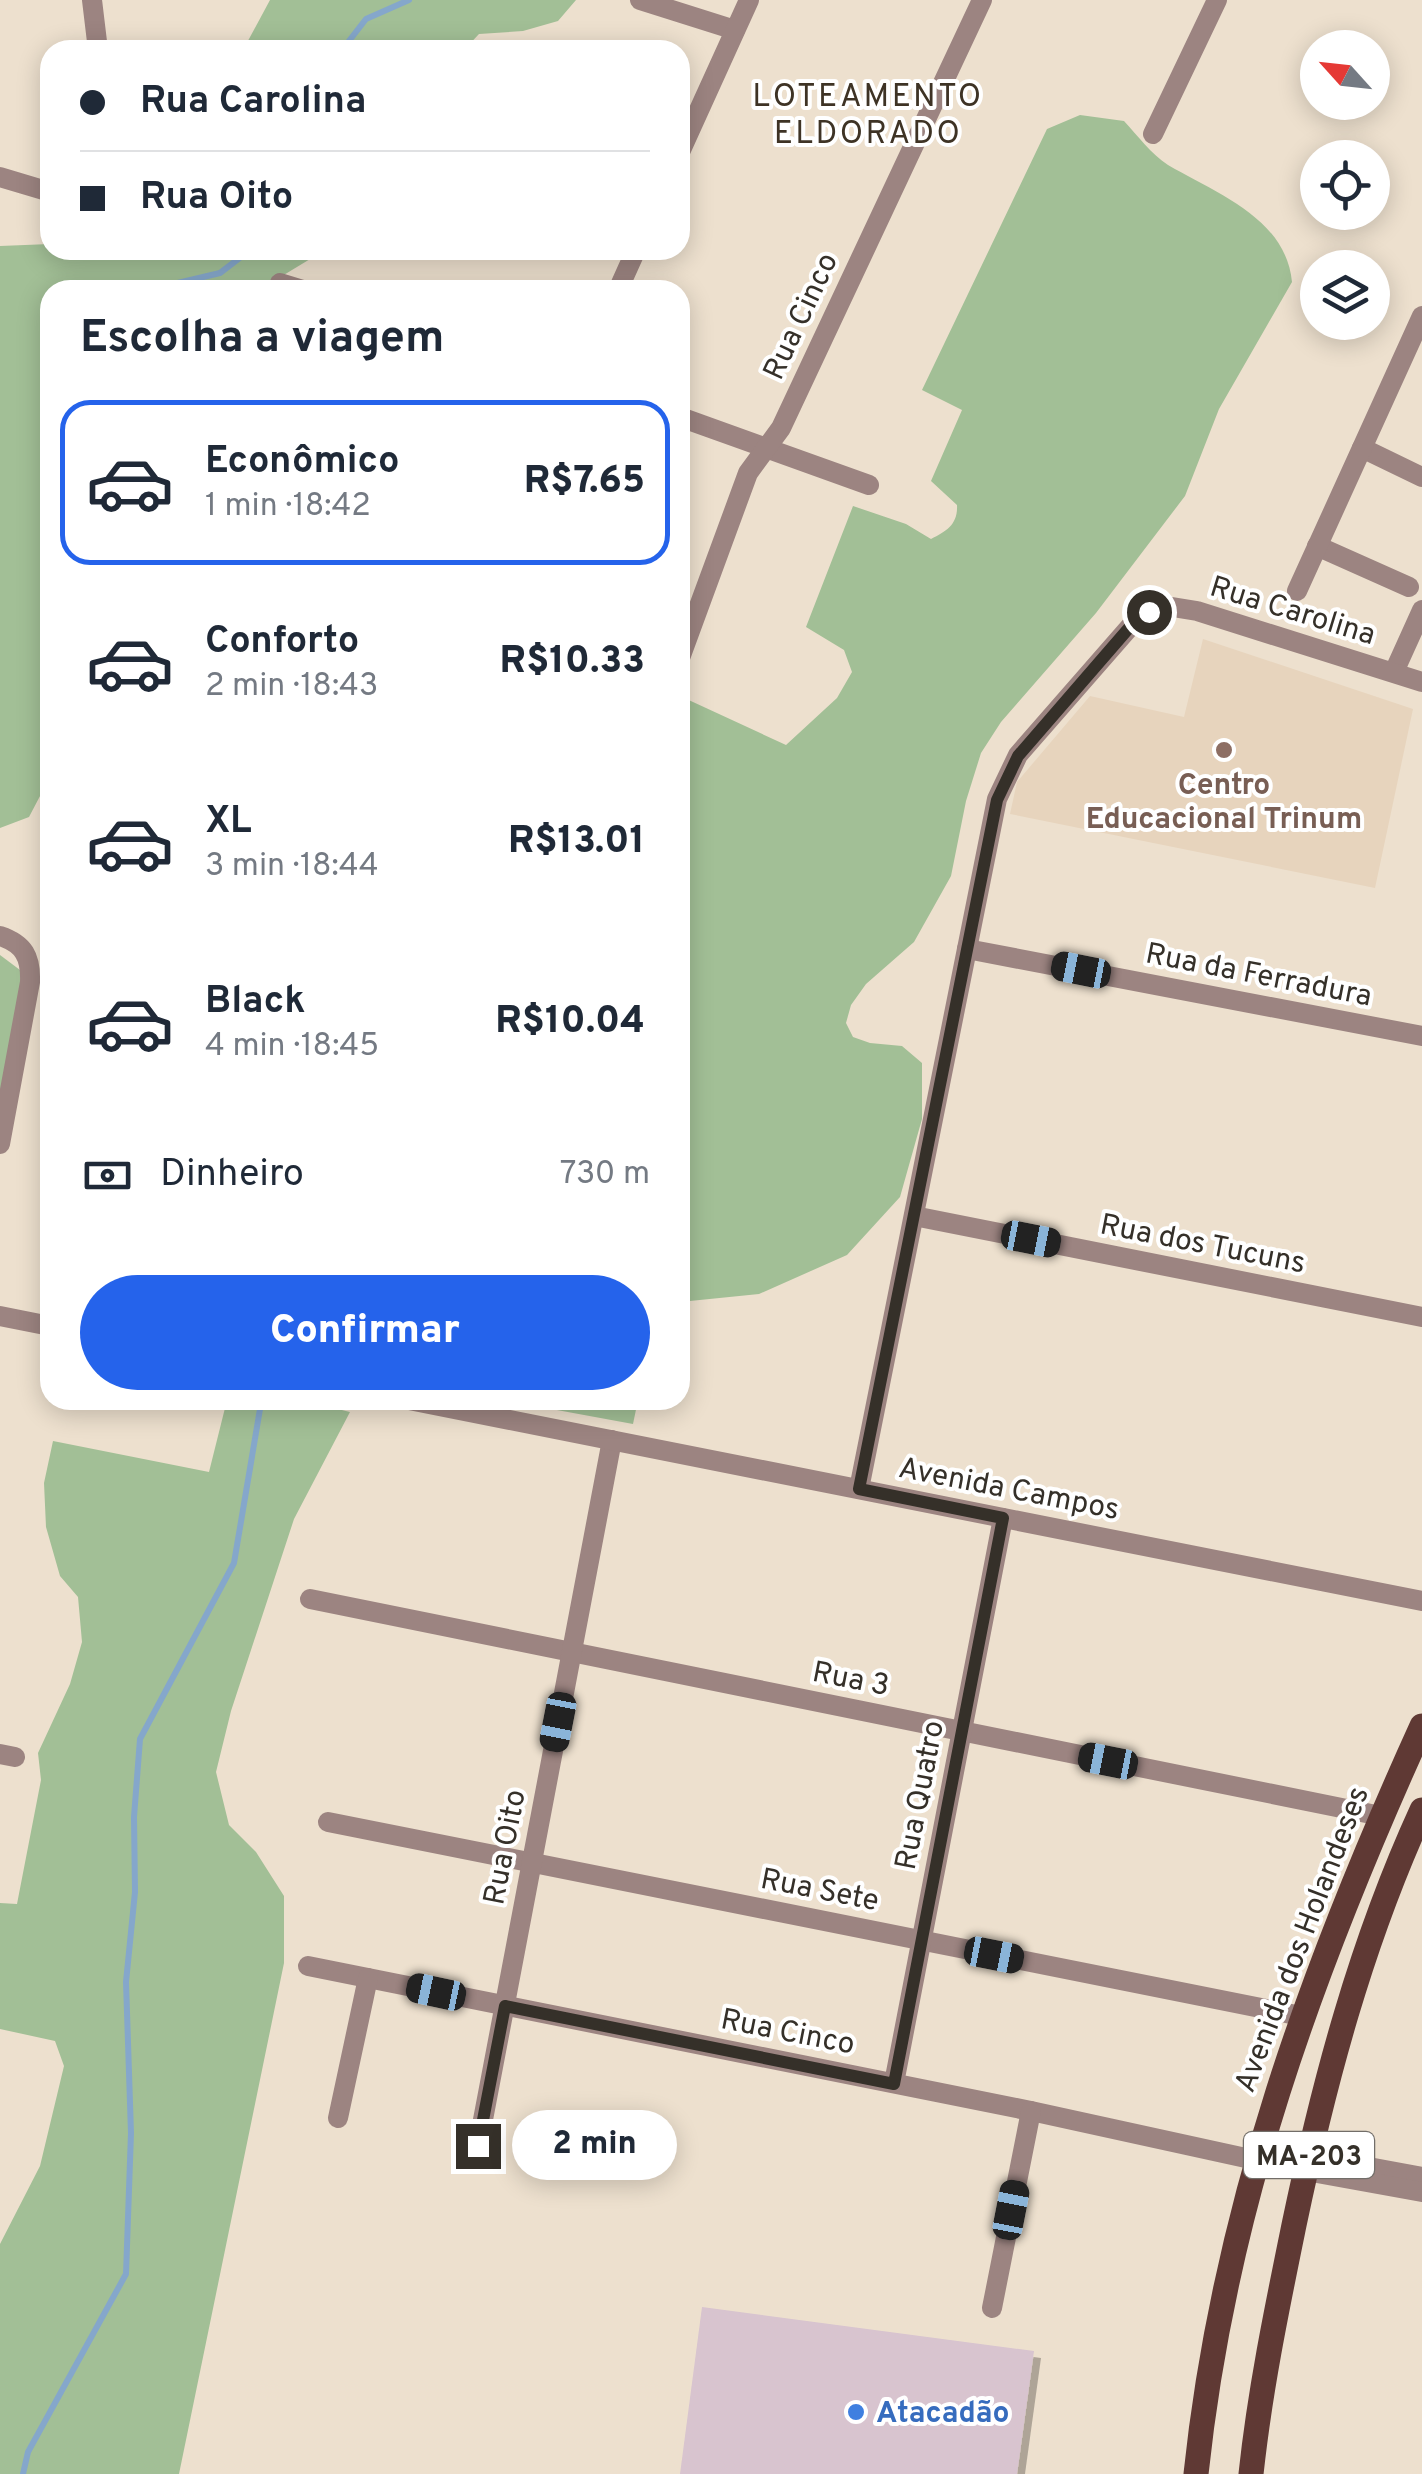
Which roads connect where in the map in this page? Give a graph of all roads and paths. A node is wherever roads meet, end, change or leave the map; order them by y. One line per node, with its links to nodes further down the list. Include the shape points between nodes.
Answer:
1 (92, 0): 7 (street)
2 (640, 0): 6 (street)
3 (748, 0): 6 (street)
4 (982, 0): 15 (street, Rua Cinco)
5 (1217, 0): 9 (street)
6 (735, 30): 8 (street)
7 (97, 40)
8 (690, 130)
9 (1154, 134)
10 (0, 177): 11 (street)
11 (40, 189)
12 (1422, 316): 13 (street)
13 (1414, 356): 16 (street)
14 (690, 420): 15 (street)
15 (768, 447): 18 (street); 23 (street, Rua Cinco, via 748,474)
16 (1362, 448): 17 (street); 19 (street)
17 (1422, 477)
18 (869, 485)
19 (1317, 546): 20 (street); 21 (street)
20 (1409, 587)
21 (1297, 590)
22 (1422, 610): 24 (street)
23 (690, 631)
24 (1394, 672): 25 (street, Rua Carolina); 27 (street, Rua Carolina, via 1197,611 1166,606 1135,621 1018,756 997,800)
25 (1422, 682)
26 (2, 936): 29 (street, via 31,964)
27 (968, 949): 28 (street, Rua da Ferradura); 30 (street)
28 (1422, 1036)
29 (0, 1144)
30 (914, 1216): 32 (street, Rua dos Tucuns); 36 (street)
31 (0, 1316): 33 (street)
32 (1422, 1317)
33 (40, 1324)
34 (459, 1410): 35 (street, Avenida Campos)
35 (612, 1440): 36 (street, Avenida Campos); 40 (street, Rua Oito)
36 (859, 1489): 37 (street, Avenida Campos)
37 (1003, 1518): 39 (street, Avenida Campos); 42 (street, Rua Quatro)
38 (310, 1599): 40 (street, Rua 3)
39 (1422, 1601)
40 (572, 1652): 42 (street, Rua 3); 46 (street, Rua Oito)
41 (1422, 1726): 44 (main road, Avenida dos Holandeses / MA-203)
42 (962, 1731): 44 (street, Rua 3); 47 (street, Rua Quatro)
43 (1422, 1810): 57 (main road, Avenida dos Holandeses / MA-203, via 1354,1984)
44 (1381, 1816): 51 (main road, Avenida dos Holandeses / MA-203)
45 (328, 1822): 46 (street, Rua Sete)
46 (532, 1862): 47 (street, Rua Sete); 50 (street, Rua Oito)
47 (922, 1940): 51 (street, Rua Sete); 52 (street, Rua Quatro)
48 (308, 1966): 49 (street, Rua Cinco)
49 (368, 1978): 50 (street, Rua Cinco); 54 (street)
50 (505, 2006): 52 (street, Rua Cinco); 55 (street, Rua Oito)
51 (1302, 2016): 56 (main road, Avenida dos Holandeses / MA-203)
52 (894, 2084): 53 (street, Rua Cinco)
53 (1030, 2111): 56 (street, Rua Cinco); 60 (street)
54 (338, 2118)
55 (478, 2146)
56 (1255, 2160): 61 (main road, Avenida dos Holandeses / MA-203, via 1216,2332)
57 (1307, 2164): 58 (street); 59 (street); 62 (main road, Avenida dos Holandeses / MA-203)
58 (1422, 2177)
59 (1422, 2192)
60 (992, 2308)
61 (1196, 2474)
62 (1251, 2474)

